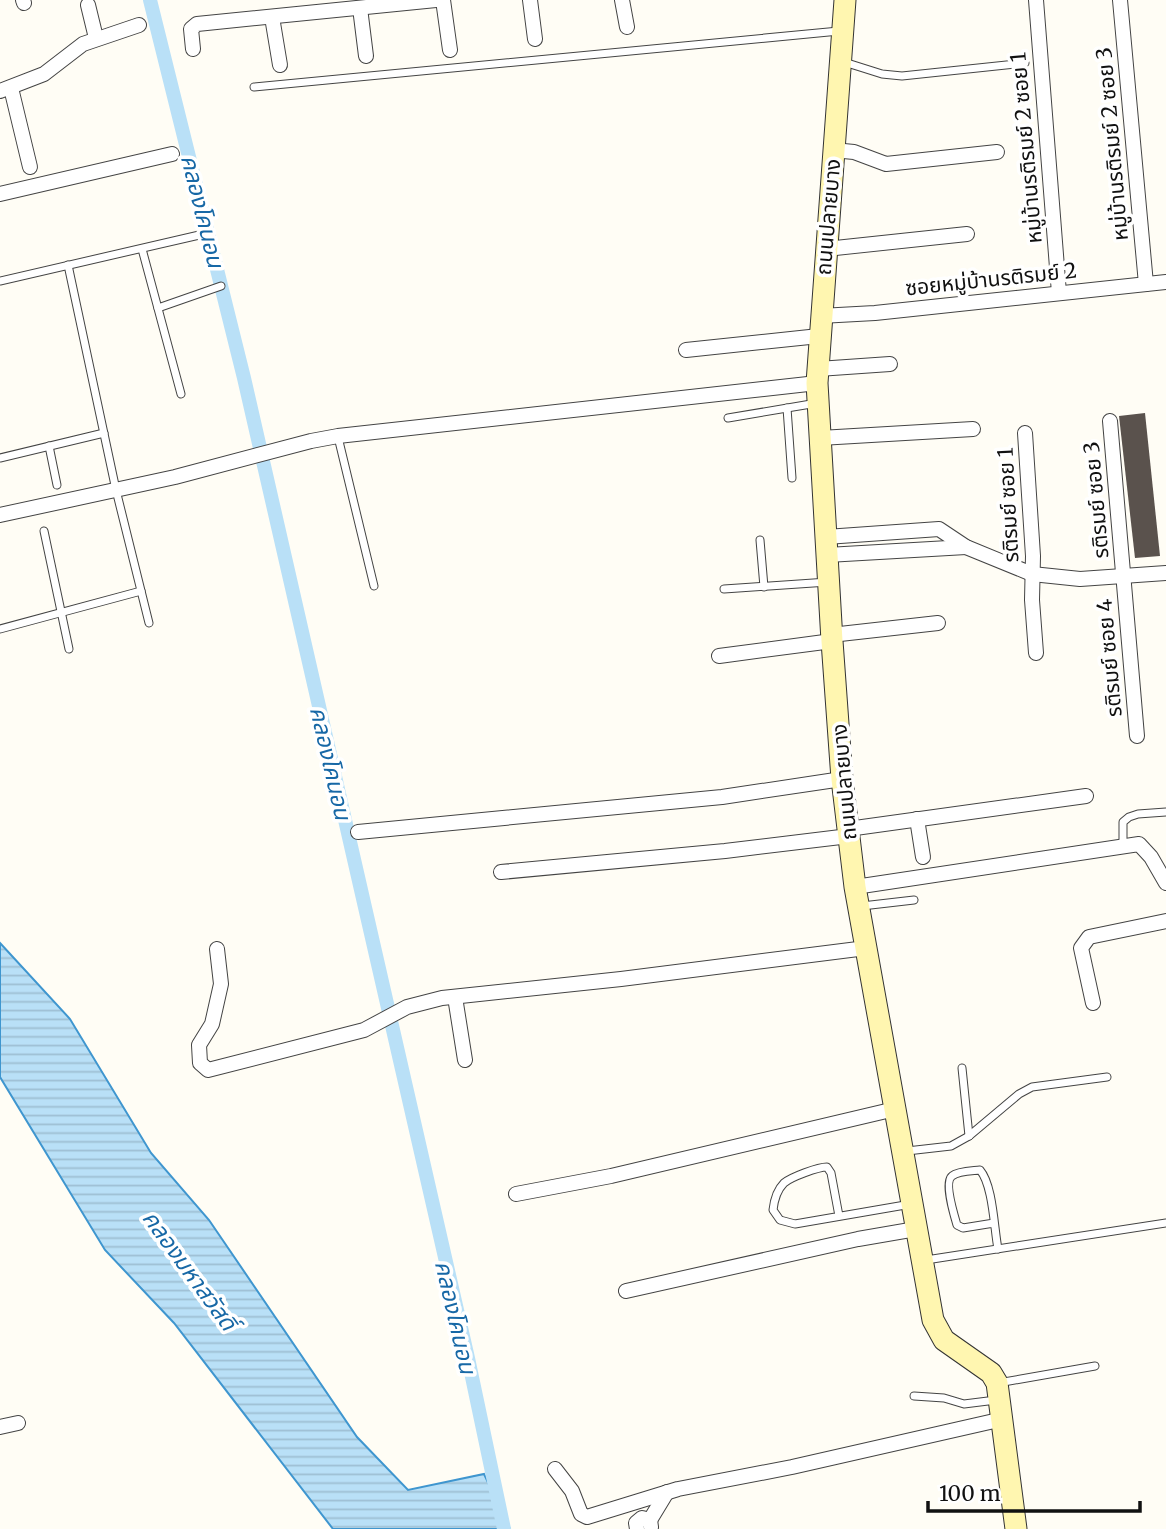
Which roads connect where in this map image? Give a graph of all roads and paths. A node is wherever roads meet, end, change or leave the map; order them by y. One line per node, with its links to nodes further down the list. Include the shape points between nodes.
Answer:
1 (436, 0): 9 (street)
2 (443, 0): 17 (street)
3 (530, 0): 15 (street)
4 (622, 0): 12 (street)
5 (845, 0): 13 (street, ถนนปลายบาง)
6 (1036, 0): 38 (street, หมู่บ้านรติรมย์ 2 ซอย 1)
7 (1120, 0): 36 (street, หมู่บ้านรติรมย์ 2 ซอย 3)
8 (88, 5): 14 (street)
9 (360, 8): 10 (street); 18 (street)
10 (272, 17): 16 (street, via 197,24 191,29); 21 (street)
11 (139, 25): 14 (street)
12 (627, 27)
13 (843, 30): 19 (street, ถนนปลายบาง); 22 (lane)
14 (96, 38): 23 (street, via 44,74)
15 (535, 39)
16 (193, 49)
17 (450, 50)
18 (366, 56)
19 (840, 61): 20 (lane, via 902,76); 24 (street, ถนนปลายบาง)
20 (1024, 63)
21 (280, 65)
22 (254, 87)
23 (5, 89): 27 (street)
24 (834, 150): 25 (street, via 886,164); 32 (street, ถนนปลายบาง)
25 (997, 152)
26 (172, 154): 28 (street)
27 (30, 167)
28 (0, 194)
29 (208, 233): 31 (lane)
30 (967, 234): 32 (street)
31 (142, 248): 33 (lane); 39 (lane)
32 (825, 249): 40 (street, ถนนปลายบาง)
33 (68, 265): 34 (lane); 49 (lane)
34 (0, 281)
35 (1166, 282): 36 (street, ซอยหมู่บ้านรติรมย์ 2)
36 (1146, 284): 38 (street, ซอยหมู่บ้านรติรมย์ 2)
37 (221, 286): 39 (lane)
38 (1059, 293): 40 (street, ซอยหมู่บ้านรติรมย์ 2, via 875,313)
39 (158, 309): 44 (lane)
40 (820, 326): 41 (street, ซอยหมู่บ้านรติรมย์ 2); 43 (street, ถนนปลายบาง)
41 (686, 350)
42 (890, 364): 43 (street)
43 (818, 385): 45 (lane); 51 (street); 52 (street, ถนนปลายบาง)
44 (181, 394)
45 (787, 408): 46 (lane); 55 (lane)
46 (728, 418)
47 (1110, 421): 64 (street, รติรมย์ ซอย 3)
48 (973, 429): 52 (street)
49 (104, 433): 53 (lane); 57 (lane)
50 (1026, 433): 63 (street, รติรมย์ ซอย 1)
51 (338, 436): 57 (street); 66 (lane)
52 (820, 438): 61 (street, ถนนปลายบาง)
53 (49, 446): 54 (lane); 56 (lane)
54 (0, 458)
55 (792, 478)
56 (57, 485)
57 (116, 490): 58 (street); 69 (lane)
58 (0, 515)
59 (44, 531): 70 (lane)
60 (760, 540): 67 (lane)
61 (827, 546): 63 (street, via 939,529 966,547); 65 (street, ถนนปลายบาง)
62 (1166, 573): 64 (street)
63 (1032, 574): 64 (street, via 1080,579); 76 (street, รติรมย์ ซอย 1)
64 (1124, 576): 78 (street, รติรมย์ ซอย 4)
65 (829, 582): 67 (lane); 74 (street, ถนนปลายบาง)
66 (374, 586)
67 (764, 587): 68 (lane)
68 (724, 589)
69 (141, 591): 70 (lane); 71 (lane)
70 (62, 612): 73 (lane); 75 (lane)
71 (149, 623)
72 (937, 623): 74 (street)
73 (0, 629)
74 (832, 638): 77 (street); 79 (street, ถนนปลายบาง)
75 (69, 649)
76 (1036, 653)
77 (719, 656)
78 (1137, 736)
79 (842, 779): 83 (street, via 722,797); 84 (street, ถนนปลายบาง)
80 (1086, 796): 82 (street)
81 (1166, 813): 85 (lane, via 1129,817 1123,822)
82 (917, 819): 84 (street); 86 (street)
83 (358, 832)
84 (848, 833): 87 (street, via 725,851); 89 (street, ถนนปลายบาง)
85 (1123, 846): 88 (street, via 1139,844); 89 (street)
86 (923, 857)
87 (502, 872)
88 (1166, 883)
89 (857, 897): 90 (lane); 92 (street, ถนนปลายบาง)
90 (914, 900)
91 (1166, 921): 95 (street, via 1089,937 1081,948)
92 (866, 948): 94 (street); 99 (street, ถนนปลายบาง)
93 (217, 949): 94 (street, via 221,984 212,1024 199,1045 200,1063 208,1070 315,1043 378,1024 396,1011 426,1001)
94 (455, 997): 96 (street)
95 (1093, 1003)
96 (465, 1060)
97 (962, 1068): 100 (lane)
98 (1107, 1077): 100 (lane, via 1032,1087)
99 (895, 1109): 101 (street, ถนนปลายบาง); 102 (street)
100 (969, 1136): 101 (lane, via 951,1146)
101 (902, 1152): 103 (street, ถนนปลายบาง)
102 (516, 1194)
103 (912, 1204): 104 (lane); 107 (street, ถนนปลายบาง)
104 (839, 1216): 104 (lane, via 827,1167 784,1183 773,1210 780,1220 795,1224)
105 (994, 1223): 105 (lane, via 957,1225 948,1185 953,1175 983,1172); 108 (lane)
106 (1166, 1223): 108 (lane)
107 (916, 1229): 109 (street, ถนนปลายบาง); 110 (street)
108 (998, 1249): 109 (lane)
109 (922, 1261): 113 (street, ถนนปลายบาง, via 933,1320 944,1340 990,1373)
110 (626, 1291)
111 (1095, 1366): 113 (lane)
112 (914, 1396): 113 (lane, via 964,1404)
113 (1000, 1401): 117 (street, via 792,1467); 119 (street)
114 (18, 1423): 115 (street)
115 (0, 1427)
116 (555, 1469): 117 (street, via 587,1517)
117 (667, 1492): 118 (street)
118 (648, 1527)
119 (1016, 1529)

